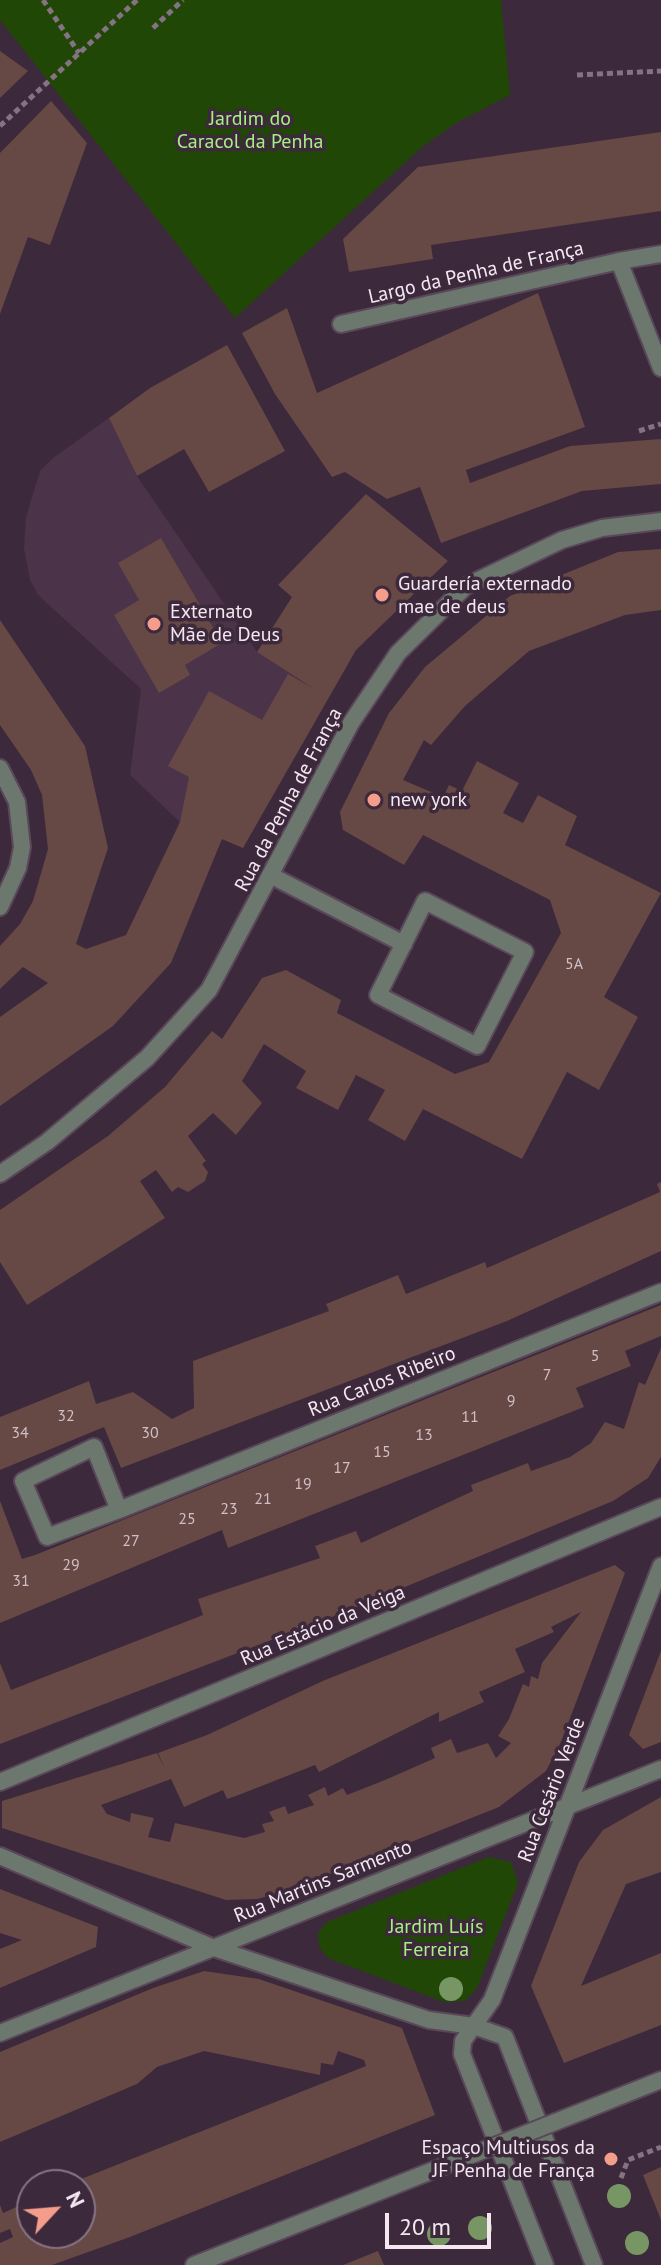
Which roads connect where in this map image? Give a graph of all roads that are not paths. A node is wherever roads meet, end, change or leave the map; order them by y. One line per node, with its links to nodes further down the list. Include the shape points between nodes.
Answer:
1 (661, 254): 2 (street, Largo da Penha de França)
2 (619, 261): 3 (street, Largo da Penha de França); 4 (street)
3 (341, 324)
4 (661, 368)
5 (661, 521): 7 (street, Rua da Penha de França, via 602,528 562,540 466,586 398,653 351,723)
6 (0, 768): 8 (street, via 17,802 22,847)
7 (270, 875): 9 (street); 10 (street, Rua da Penha de França, via 209,990 180,1025 57,1133)
8 (0, 907)
9 (404, 944): 9 (street, via 378,995 477,1046 525,952 425,901)
10 (0, 1174)
11 (661, 1292): 13 (street, Rua Carlos Ribeiro)
12 (661, 1507): 16 (street, Rua Estácio da Veiga)
13 (119, 1510): 13 (street, Rua Carlos Ribeiro, via 47,1537 23,1481 94,1447)
14 (661, 1566): 17 (street, Rua Cesário Verde)
15 (661, 1769): 17 (street, Rua Martins Sarmento)
16 (0, 1782)
17 (568, 1807): 19 (street, Rua Martins Sarmento); 20 (street, Rua Cesário Verde, via 492,2000)
18 (0, 1856): 19 (street)
19 (214, 1948): 20 (street, via 429,2020); 21 (street, Rua Martins Sarmento)
20 (474, 2026): 24 (street, Rua Cesário Verde, via 463,2041 462,2054); 25 (street, via 505,2037)
21 (0, 2033)
22 (661, 2080): 23 (street, bridge)
23 (194, 2265)
24 (545, 2265)
25 (594, 2265)

